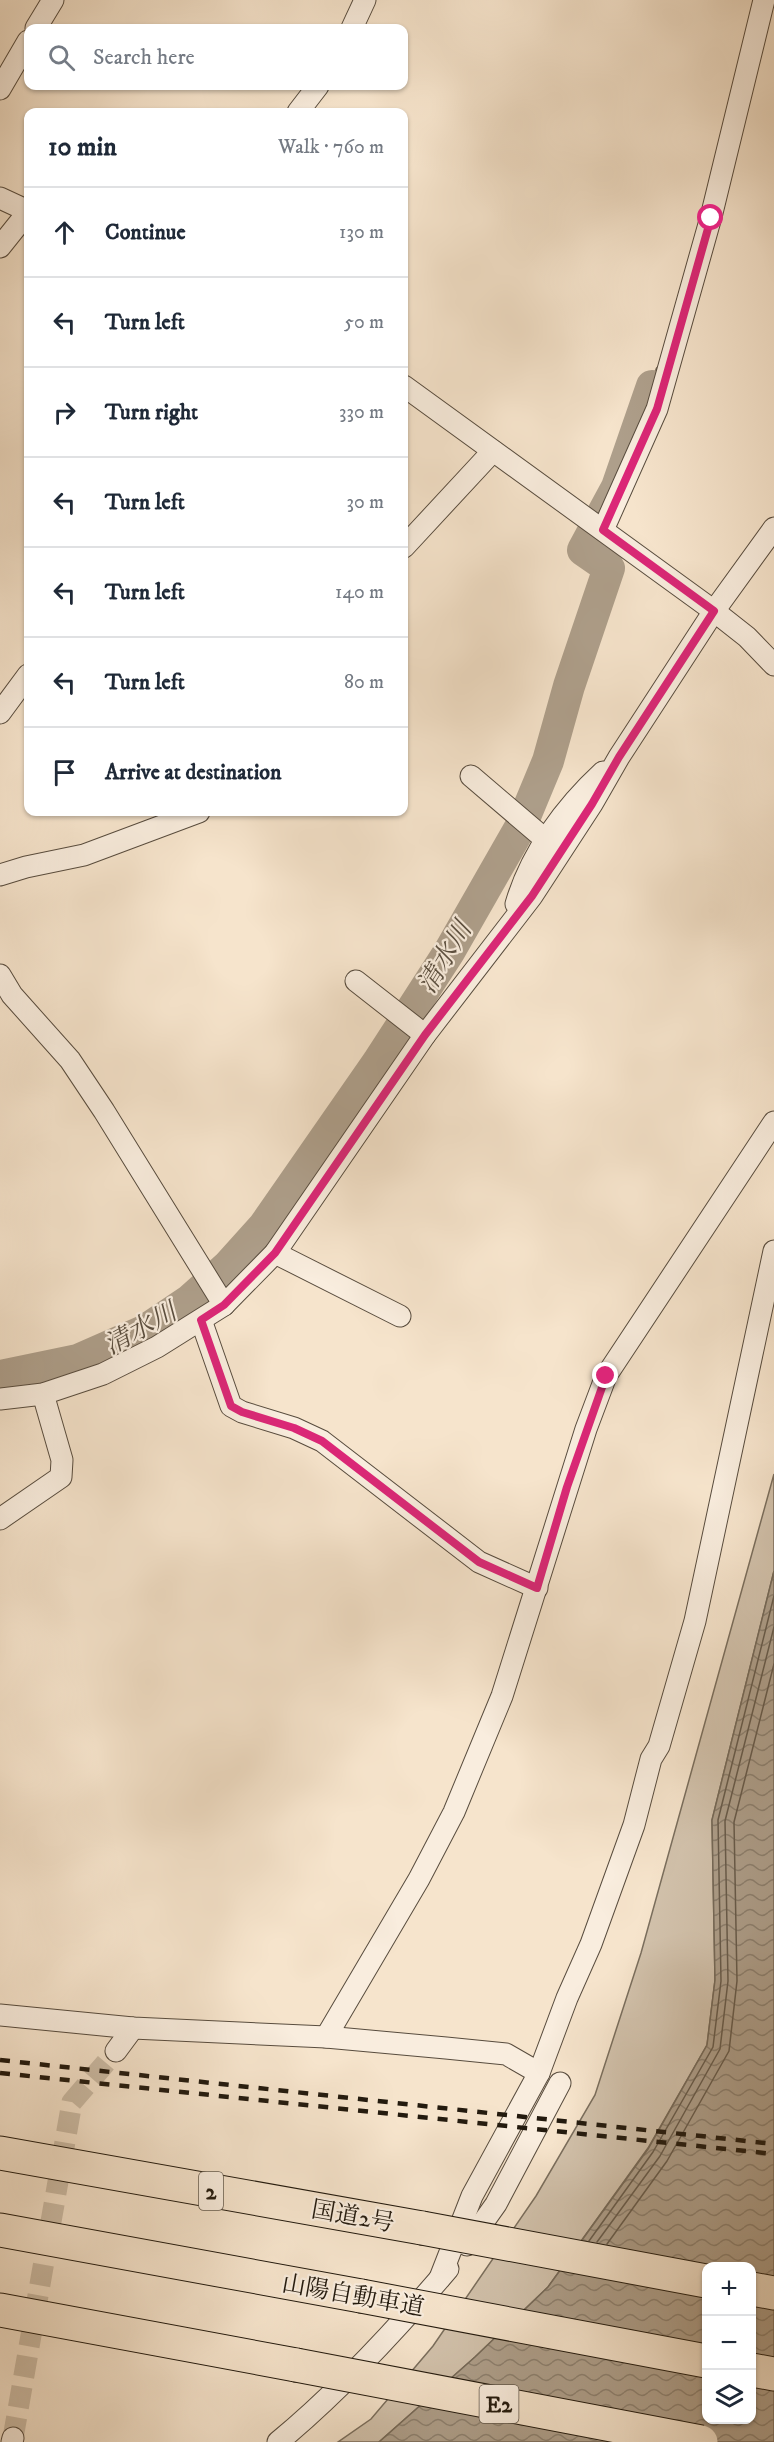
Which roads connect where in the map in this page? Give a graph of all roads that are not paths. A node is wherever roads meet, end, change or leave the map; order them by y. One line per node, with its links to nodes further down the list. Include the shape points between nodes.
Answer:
1 (53, 0): 4 (street)
2 (365, 0): 5 (street)
3 (764, 0): 17 (street, via 711,218 657,409)
4 (38, 24)
5 (354, 24)
6 (24, 48): 7 (street)
7 (0, 89)
8 (315, 90): 9 (street)
9 (301, 108)
10 (0, 198): 11 (street)
11 (24, 209)
12 (24, 216): 13 (street)
13 (0, 247)
14 (408, 389): 15 (street)
15 (493, 451): 17 (street); 18 (street)
16 (774, 528): 19 (street)
17 (603, 530): 19 (street)
18 (408, 543)
19 (714, 611): 20 (street); 23 (street)
20 (774, 664)
21 (24, 680): 22 (street)
22 (0, 713)
23 (619, 757): 26 (street, via 576,796); 28 (street, via 532,896)
24 (471, 776): 26 (street)
25 (188, 816): 27 (street, via 84,855)
26 (546, 840): 28 (street, via 532,863)
27 (0, 875)
28 (508, 927): 31 (street)
29 (0, 975): 35 (street, via 99,1102)
30 (356, 981): 31 (street)
31 (425, 1035): 34 (street)
32 (774, 1122): 41 (street, via 606,1376)
33 (774, 1251): 46 (street, via 695,1621 634,1825)
34 (275, 1253): 35 (street); 36 (street)
35 (222, 1301): 37 (street)
36 (400, 1316)
37 (201, 1320): 38 (street, via 103,1374); 41 (street, via 231,1406 322,1441 479,1562)
38 (43, 1394): 39 (street); 40 (street, via 62,1460 61,1477)
39 (0, 1399)
40 (0, 1519)
41 (537, 1588): 44 (street, via 502,1696 454,1812)
42 (0, 2015): 43 (street)
43 (133, 2028): 44 (street); 45 (street)
44 (326, 2037): 46 (street, via 506,2054)
45 (116, 2052)
46 (539, 2073): 50 (street, via 472,2196)
47 (560, 2084): 50 (street, via 496,2204)
48 (0, 2153): 51 (highway, 国道2号 / 2, bridge)
49 (0, 2230): 55 (highway, 山陽自動車道, bridge)
50 (440, 2278): 58 (street, via 391,2333)
51 (702, 2280)
52 (756, 2290): 53 (highway)
53 (774, 2293)
54 (0, 2310): 59 (highway, E2, bridge)
55 (702, 2360)
56 (756, 2371): 57 (highway)
57 (774, 2374)
58 (278, 2442)
59 (701, 2442)

